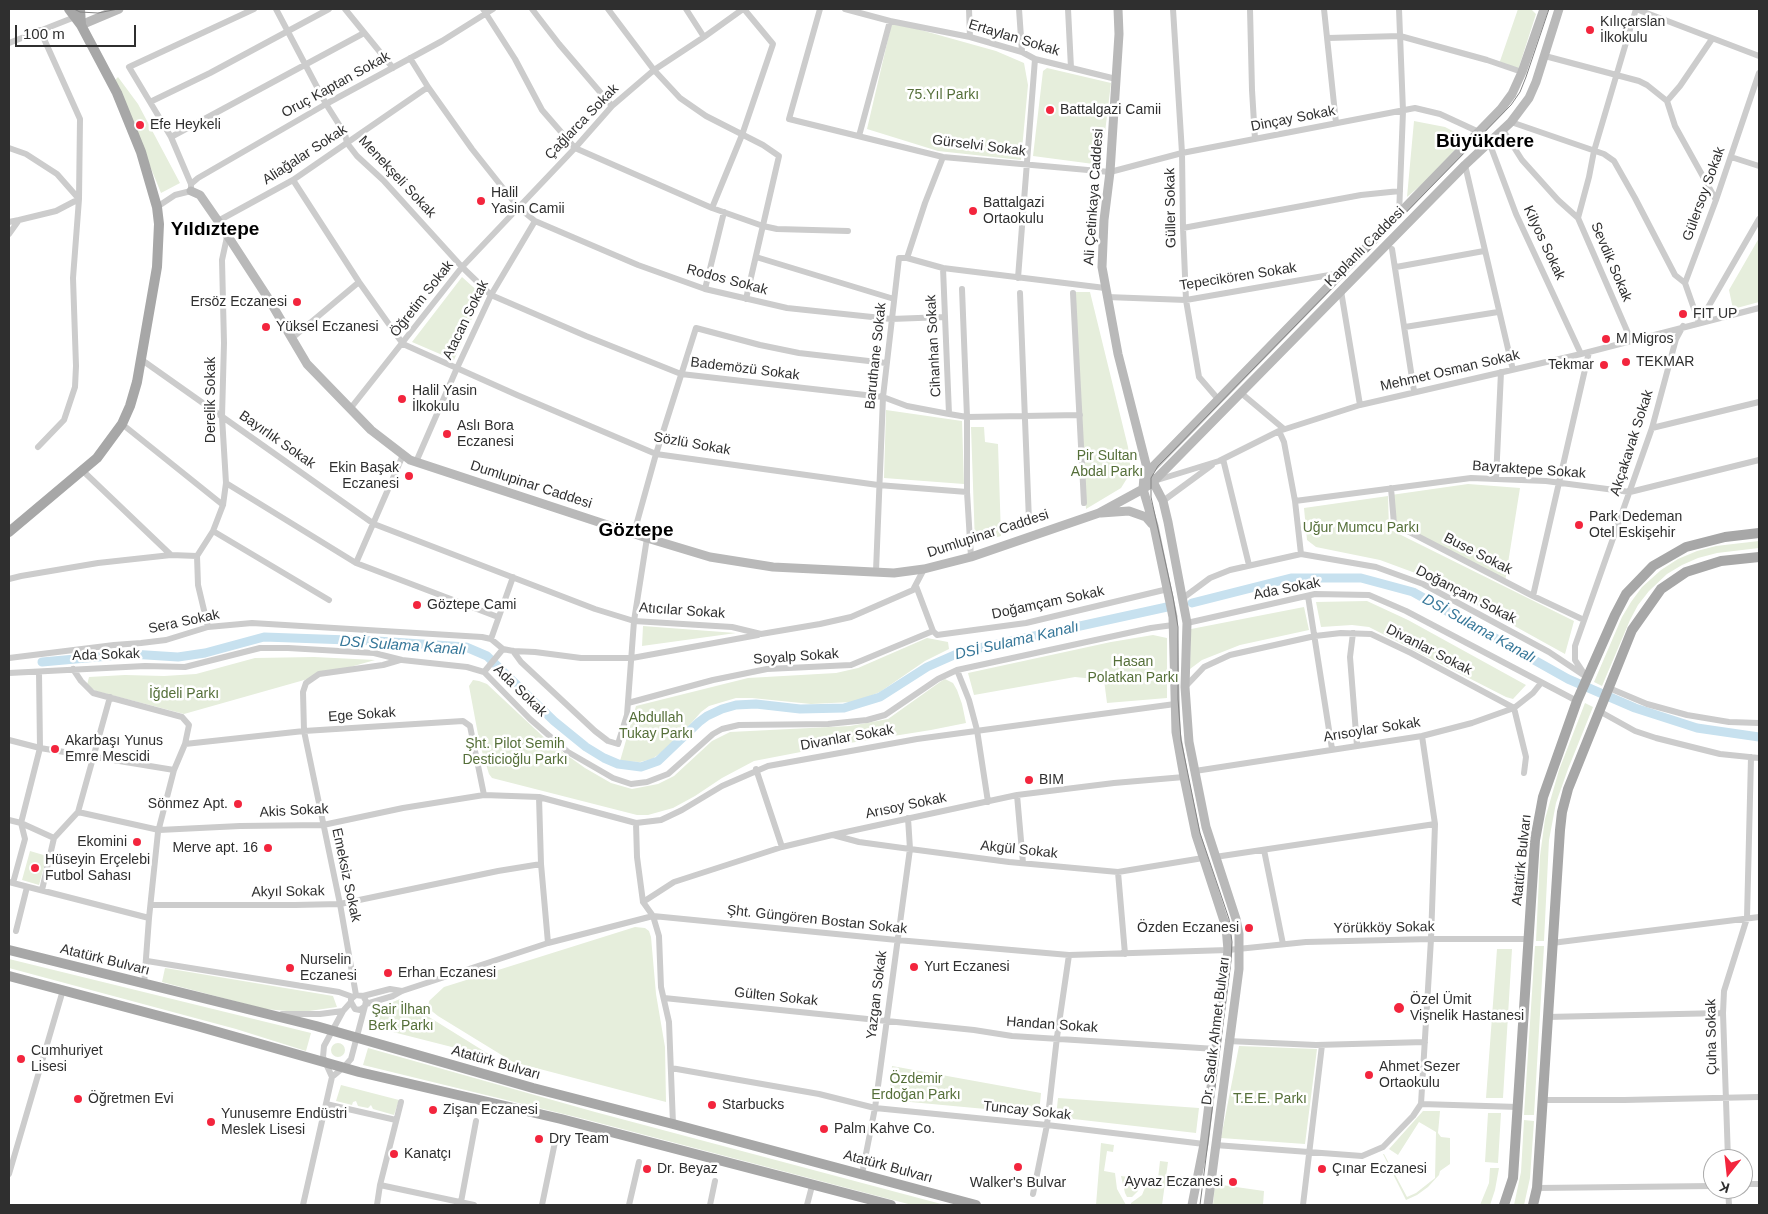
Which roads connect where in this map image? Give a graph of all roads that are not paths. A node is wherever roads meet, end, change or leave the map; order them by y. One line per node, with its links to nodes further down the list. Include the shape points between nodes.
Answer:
1 (119, 9): 25 (main road)
2 (254, 9): 51 (street, via 129,67)
3 (276, 9): 28 (street, Menekşeli Sokak)
4 (329, 9): 28 (street)
5 (345, 9): 29 (street)
6 (493, 9): 24 (street, Oruç Kaptan Sokak)
7 (532, 9): 53 (street)
8 (608, 9): 44 (street)
9 (686, 9): 31 (street)
10 (743, 9): 31 (street, Çağlarca Sokak); 59 (street, via 773,44)
11 (820, 9): 60 (street, Gürselvi Sokak, via 789,120)
12 (846, 9): 26 (street, Ertaylan Sokak)
13 (969, 9): 32 (street)
14 (1019, 9): 36 (street)
15 (1068, 9): 43 (street)
16 (1118, 9): 48 (main road, Ali Çetinkaya Caddesi)
17 (1173, 9): 68 (street, Güller Sokak)
18 (1250, 9): 62 (street)
19 (1324, 9): 33 (street)
20 (1399, 9): 30 (street)
21 (1544, 9): 45 (main road, Kaplanlı Caddesi)
22 (1560, 9): 37 (main road, Kaplanlı Caddesi)
23 (1636, 9): 34 (street); 47 (street)
24 (485, 11): 39 (street, Oruç Kaptan Sokak, via 442,41); 66 (street, via 542,110)
25 (76, 15): 27 (street); 81 (main road, via 138,144)
26 (890, 21): 32 (street, Ertaylan Sokak); 60 (street)
27 (40, 30): 35 (street); 78 (street, via 80,119)
28 (288, 32): 41 (street, Menekşeli Sokak); 51 (street)
29 (364, 33): 41 (street); 42 (street)
30 (1400, 36): 33 (street); 45 (street); 54 (street)
31 (704, 37): 44 (street, Çağlarca Sokak)
32 (970, 37): 36 (street, Ertaylan Sokak)
33 (1328, 38): 56 (street)
34 (1712, 39): 38 (street); 50 (street)
35 (9, 44)
36 (1022, 52): 40 (street, Ertaylan Sokak)
37 (1545, 56): 47 (street); 55 (main road, Kaplanlı Caddesi, via 1529,98)
38 (1759, 56)
39 (410, 58): 42 (street, Oruç Kaptan Sokak); 49 (street, Rodos Sokak)
40 (1035, 59): 43 (street, Ertaylan Sokak); 71 (street)
41 (306, 64): 52 (street, Menekşeli Sokak); 61 (street)
42 (392, 68): 52 (street, Oruç Kaptan Sokak)
43 (1071, 68): 48 (street, Ertaylan Sokak)
44 (654, 70): 53 (street, Çağlarca Sokak); 59 (street, via 680,98)
45 (1522, 72): 58 (main road, Kaplanlı Caddesi, via 1501,110)
46 (1759, 73): 70 (street, Gülersoy Sokak)
47 (1618, 74): 50 (street, via 1647,85); 67 (street)
48 (1116, 79): 74 (main road, Ali Çetinkaya Caddesi)
49 (428, 87): 64 (street, Aliağalar Sokak); 80 (street, Rodos Sokak)
50 (1667, 101): 79 (street, via 1675,126)
51 (150, 102): 61 (street)
52 (326, 104): 64 (street, Menekşeli Sokak); 76 (street, Oruç Kaptan Sokak, via 198,178)
53 (612, 106): 66 (street, Çağlarca Sokak)
54 (1403, 110): 56 (street, Dinçay Sokak); 58 (street, Dinçay Sokak, via 1415,108 1440,114); 77 (street)
55 (1511, 122): 57 (main road, Kaplanlı Caddesi); 67 (street)
56 (1336, 123): 62 (street, Dinçay Sokak)
57 (1503, 130): 63 (main road, Kaplanlı Caddesi); 85 (street, Sevdik Sokak, via 1522,160)
58 (1479, 132): 84 (main road, Kaplanlı Caddesi)
59 (742, 135): 82 (street); 91 (street, via 780,156)
60 (859, 136): 69 (street, Gürselvi Sokak)
61 (171, 137): 76 (street)
62 (1255, 139): 68 (street, Dinçay Sokak)
63 (1489, 142): 72 (main road, Kaplanlı Caddesi); 129 (street, Kilyos Sokak, via 1516,214)
64 (348, 143): 75 (street, Aliağalar Sokak); 100 (street, Menekşeli Sokak)
65 (9, 148): 78 (street, via 26,154 57,174)
66 (575, 148): 80 (street, Çağlarca Sokak); 82 (street)
67 (1594, 151): 85 (street); 106 (street, via 1614,161 1675,275)
68 (1182, 153): 74 (street, Dinçay Sokak); 92 (street, Güller Sokak)
69 (943, 157): 71 (street, Gürselvi Sokak); 99 (street, Baruthane Sokak)
70 (1731, 157): 73 (street); 79 (street, Gülersoy Sokak)
71 (1027, 164): 74 (street, Gürselvi Sokak); 104 (street)
72 (1465, 165): 97 (street); 110 (main road, Kaplanlı Caddesi)
73 (1759, 166)
74 (1110, 172): 107 (main road, Ali Çetinkaya Caddesi, via 1104,220 1102,267)
75 (292, 180): 88 (street, Aliağalar Sokak); 105 (street)
76 (191, 188): 81 (street, Oruç Kaptan Sokak); 88 (main road, Dumlupinar Caddesi, via 200,195)
77 (1400, 191): 84 (street); 92 (street, via 1361,195)
78 (79, 199): 87 (street, via 56,211); 151 (street, via 73,278 75,387 64,420)
79 (1716, 200): 106 (street, Gülersoy Sokak)
80 (518, 207): 89 (street, Rodos Sokak); 100 (street, Öğretim Sokak)
81 (157, 208): 130 (main road, via 159,247)
82 (712, 208): 83 (street)
83 (724, 212): 91 (street); 108 (street)
84 (1399, 215): 103 (main road, Kaplanlı Caddesi)
85 (1578, 218): 126 (street, Sevdik Sokak)
86 (1759, 219): 122 (street)
87 (19, 220): 90 (street); 94 (street)
88 (218, 221): 95 (main road, Dumlupinar Caddesi)
89 (535, 221): 108 (street, Rodos Sokak, via 638,266); 113 (street, Atacan Sokak)
90 (9, 222)
91 (763, 226): 93 (street); 98 (street)
92 (1183, 228): 117 (street, Güller Sokak)
93 (848, 231)
94 (9, 234)
95 (227, 237): 125 (main road, Dumlupinar Caddesi); 146 (street, Derelik Sokak, via 222,260)
96 (1392, 249): 101 (street)
97 (1484, 251): 101 (street); 119 (street)
98 (756, 257): 115 (street); 116 (street)
99 (907, 258): 102 (street); 116 (street, Baruthane Sokak, via 899,258)
100 (462, 267): 113 (street, Menekşeli Sokak); 127 (street, Öğretim Sokak)
101 (1396, 267): 124 (street)
102 (943, 268): 104 (street); 120 (street, Cihanhan Sokak)
103 (1342, 273): 117 (street, Tepecikören Sokak); 139 (main road, Kaplanlı Caddesi)
104 (1018, 278): 107 (street)
105 (359, 282): 125 (street); 127 (street)
106 (1685, 283): 122 (street)
107 (1105, 288): 114 (main road, Ali Çetinkaya Caddesi)
108 (705, 289): 115 (street, Rodos Sokak)
109 (962, 289): 147 (street)
110 (1341, 291): 137 (main road, Kaplanlı Caddesi); 141 (street)
111 (1020, 293): 145 (street)
112 (1073, 293): 144 (street)
113 (492, 295): 132 (street, Atacan Sokak); 135 (street, Bademözü Sokak)
114 (1107, 298): 117 (street, Tepecikören Sokak); 158 (main road, Ali Çetinkaya Caddesi)
115 (746, 299): 121 (street, Rodos Sokak, via 787,308)
116 (894, 299): 121 (street, Baruthane Sokak)
117 (1186, 300): 139 (street, Güller Sokak, via 1199,377)
118 (1759, 308): 122 (street, Mehmet Osman Sokak)
119 (1498, 312): 124 (street); 133 (street)
120 (945, 317): 121 (street, Rodos Sokak); 143 (street, Cihanhan Sokak)
121 (891, 319): 131 (street, Baruthane Sokak)
122 (1699, 323): 123 (street, Mehmet Osman Sokak)
123 (1683, 326): 126 (street, Mehmet Osman Sokak); 149 (street, Akçakavak Sokak, via 1676,339)
124 (1405, 327): 136 (street)
125 (291, 339): 142 (main road, Dumlupinar Caddesi, via 306,364)
126 (1631, 340): 128 (street, Mehmet Osman Sokak)
127 (403, 344): 132 (street, Sözlü Sokak); 142 (street, Öğretim Sokak)
128 (1588, 352): 129 (street, Mehmet Osman Sokak); 162 (street)
129 (1581, 354): 133 (street, Mehmet Osman Sokak)
130 (142, 360): 146 (street, Bayırlık Sokak); 148 (main road)
131 (886, 363): 135 (street, via 799,353 696,328); 138 (street, Baruthane Sokak)
132 (457, 368): 152 (street, Sözlü Sokak); 156 (street, Atacan Sokak)
133 (1513, 370): 134 (street, Mehmet Osman Sokak)
134 (1501, 372): 136 (street, Mehmet Osman Sokak); 159 (street)
135 (682, 374): 138 (street, Bademözü Sokak); 152 (street)
136 (1414, 391): 141 (street, Mehmet Osman Sokak)
137 (1241, 393): 150 (street); 160 (main road, Kaplanlı Caddesi)
138 (883, 397): 143 (street, Bademözü Sokak, via 907,406); 163 (street, Baruthane Sokak)
139 (1218, 399): 158 (main road, Kaplanlı Caddesi)
140 (1759, 402): 149 (street)
141 (1360, 405): 150 (street, Mehmet Osman Sokak)
142 (350, 409): 153 (main road, Dumlupinar Caddesi)
143 (950, 414): 147 (street, Cihanhan Sokak)
144 (1080, 415): 145 (street, Cihanhan Sokak); 170 (street)
145 (1026, 416): 147 (street, Cihanhan Sokak); 173 (street)
146 (222, 417): 161 (street, Derelik Sokak); 174 (street, Bayırlık Sokak)
147 (967, 418): 166 (street)
148 (122, 424): 157 (main road); 171 (street)
149 (1652, 428): 167 (street, Akçakavak Sokak)
150 (1282, 430): 154 (street, Mehmet Osman Sokak); 169 (street)
151 (38, 447)
152 (656, 454): 163 (street, Sözlü Sokak); 178 (street)
153 (403, 455): 156 (main road, Dumlupinar Caddesi); 174 (street)
154 (1220, 460): 160 (street, Mehmet Osman Sokak); 168 (street); 187 (street)
155 (1759, 460): 167 (street, Bayraktepe Sokak)
156 (416, 462): 178 (main road, Dumlupinar Caddesi)
157 (83, 471): 177 (main road); 181 (street)
158 (1148, 472): 160 (main road, Ali Çetinkaya Caddesi); 165 (main road, via 1144,476)
159 (1496, 479): 162 (street, Bayraktepe Sokak); 164 (street, Bayraktepe Sokak, via 1471,478)
160 (1153, 482): 165 (main road, Kaplanlı Caddesi); 168 (main road, Dr. Sadık Ahmet Bulvarı)
161 (226, 483): 171 (street, Derelik Sokak); 186 (street)
162 (1559, 483): 167 (street, Bayraktepe Sokak); 195 (street)
163 (878, 485): 166 (street, Sözlü Sokak); 189 (street, Baruthane Sokak)
164 (1391, 488): 169 (street, Bayraktepe Sokak); 195 (street, Buse Sokak, via 1394,524)
165 (1143, 489): 172 (main road, Dumlupinar Caddesi); 175 (main road, Dr. Sadık Ahmet Bulvarı)
166 (967, 492): 184 (street)
167 (1630, 492): 199 (street, Akçakavak Sokak)
168 (1162, 501): 196 (main road, Dr. Sadık Ahmet Bulvarı)
169 (1295, 501): 182 (street)
170 (1084, 502)
171 (223, 505): 176 (street, Derelik Sokak)
172 (1099, 513): 175 (main road, via 1129,511 1146,517); 184 (main road, Dumlupinar Caddesi)
173 (1029, 521)
174 (374, 524): 186 (street); 190 (street, Atıcılar Sokak)
175 (1154, 526): 193 (main road, Dr. Sadık Ahmet Bulvarı)
176 (212, 531): 183 (street, Derelik Sokak); 197 (street)
177 (9, 532)
178 (634, 533): 180 (main road, Dumlupinar Caddesi)
179 (1759, 533): 219 (main road, Atatürk Bulvarı, via 1686,547 1653,566 1626,594)
180 (646, 538): 189 (main road, Dumlupinar Caddesi, via 710,557 773,567); 200 (street)
181 (171, 554): 183 (street); 191 (street, via 98,562)
182 (1301, 554): 187 (street, Doğançam Sokak); 219 (street, Doğançam Sokak, via 1376,567 1423,584 1549,652)
183 (197, 556): 203 (street, via 198,585)
184 (971, 557): 188 (main road, Dumlupinar Caddesi)
185 (1759, 557): 222 (main road, via 1721,561 1686,572 1660,590 1632,630)
186 (356, 563): 198 (street)
187 (1249, 565): 196 (street, Doğançam Sokak, via 1210,578)
188 (924, 569): 189 (main road, Dumlupinar Caddesi); 192 (street)
189 (876, 572)
190 (513, 576): 198 (street); 200 (street, Atıcılar Sokak)
191 (9, 579)
192 (916, 586): 204 (street); 206 (street, Atıcılar Sokak, via 851,617)
193 (1168, 589): 201 (main road, Dr. Sadık Ahmet Bulvarı); 204 (street, Doğamçam Sokak, via 1026,623 937,635)
194 (1308, 596): 202 (street, Ada Sokak); 207 (street); 220 (street, Ada Sokak, via 1369,595 1406,611)
195 (1533, 596): 199 (street, Buse Sokak)
196 (1183, 598): 202 (main road, Dr. Sadık Ahmet Bulvarı)
197 (328, 600)
198 (498, 617): 208 (street)
199 (1584, 620): 219 (street, Akçakavak Sokak, via 1575,646 1575,660)
200 (634, 621): 206 (street, Atıcılar Sokak, via 732,627); 212 (street)
201 (1173, 621): 216 (street, Ada Sokak); 226 (main road, Dr. Sadık Ahmet Bulvarı)
202 (1187, 623): 221 (main road, Dr. Sadık Ahmet Bulvarı)
203 (208, 627): 208 (street, Sera Sokak, via 252,623); 211 (street, Sera Sokak, via 166,640)
204 (933, 631): 225 (street, Soyalp Sokak, via 851,664 767,669)
205 (1353, 633): 207 (street, Divanlar Sokak); 227 (street, Divanlar Sokak, via 1370,634 1411,653); 235 (street, via 1350,657)
206 (761, 634): 212 (street)
207 (1315, 636): 221 (street, Divanlar Sokak, via 1216,660 1204,667); 237 (street)
208 (491, 639): 209 (street)
209 (502, 650): 210 (street); 215 (street)
210 (512, 651): 212 (street, via 580,658); 225 (street, via 559,699 608,741 618,744)
211 (9, 658)
212 (632, 658): 225 (street)
213 (402, 660): 214 (street, Ada Sokak, via 374,653 260,648 185,667); 215 (street, Ada Sokak); 231 (street, Emeksiz Sokak, via 319,674 306,683 303,692)
214 (73, 669): 217 (street, Ada Sokak); 223 (street, via 93,693)
215 (486, 670): 216 (street, Ada Sokak, via 530,719 568,752 613,778 631,784 668,774 722,729 739,725 867,720 884,715 938,678)
216 (957, 670): 230 (street)
217 (39, 672): 218 (street, Ada Sokak); 236 (street)
218 (9, 673)
219 (1587, 679): 224 (main road, Atatürk Bulvarı)
220 (1540, 683): 224 (street, Ada Sokak); 227 (street, Arısoylar Sokak)
221 (1185, 687): 243 (main road, Dr. Sadık Ahmet Bulvarı, via 1189,742)
222 (1609, 688): 228 (main road); 229 (street, via 1646,704 1687,715)
223 (110, 697): 234 (street, via 182,717 189,725); 238 (street)
224 (1578, 701): 279 (main road, Atatürk Bulvarı, via 1543,797 1535,840)
225 (628, 703)
226 (1174, 704): 230 (street, Divanlar Sokak); 245 (main road, Dr. Sadık Ahmet Bulvarı)
227 (1514, 708): 232 (street, Arısoylar Sokak); 244 (street, via 1526,757)
228 (1599, 710): 239 (street, via 1634,731 1656,738 1720,754); 283 (main road, via 1562,812)
229 (1759, 723)
230 (977, 730): 242 (street, Divanlar Sokak, via 851,750); 249 (street)
231 (304, 731): 234 (street, Ege Sokak); 246 (street, Ege Sokak, via 463,721 470,726); 256 (street, Emeksiz Sokak)
232 (1422, 736): 235 (street, Arısoylar Sokak); 255 (street)
233 (9, 740): 236 (street)
234 (185, 744): 241 (street)
235 (1358, 746): 237 (street, Arısoylar Sokak)
236 (40, 748): 238 (street); 253 (street)
237 (1332, 750): 243 (street, Arısoylar Sokak)
238 (93, 756): 241 (street); 250 (street)
239 (1752, 758): 240 (street); 277 (street, Çuha Sokak)
240 (1759, 758)
241 (174, 770): 257 (street)
242 (756, 770): 254 (street, Divanlar Sokak, via 661,820); 260 (street)
243 (1195, 771): 263 (main road, Dr. Sadık Ahmet Bulvarı)
244 (1524, 773)
245 (1184, 777): 247 (street, Arısoy Sokak); 264 (main road, Dr. Sadık Ahmet Bulvarı)
246 (484, 795): 248 (street, Akis Sokak); 256 (street, Akis Sokak)
247 (1017, 795): 249 (street, Arısoy Sokak); 265 (street)
248 (539, 797): 254 (street, Divanlar Sokak); 266 (street)
249 (988, 802): 251 (street, Arısoy Sokak)
250 (78, 812): 257 (street, Akis Sokak); 259 (street)
251 (908, 818): 258 (street, Arısoy Sokak); 261 (street, Yazgan Sokak)
252 (9, 820): 253 (street)
253 (21, 823): 259 (street); 268 (street, via 25,839)
254 (636, 823): 271 (street)
255 (1435, 824): 262 (street); 280 (street)
256 (323, 825): 257 (street, Akis Sokak); 273 (street, Emeksiz Sokak)
257 (159, 830): 272 (street)
258 (832, 835): 260 (street, Arısoy Sokak); 261 (street, Akgül Sokak)
259 (54, 838): 270 (street)
260 (782, 847): 271 (street, Arısoy Sokak, via 674,882)
261 (910, 849): 265 (street, Akgül Sokak); 281 (street, Yazgan Sokak)
262 (1264, 850): 263 (street); 284 (street)
263 (1215, 857): 285 (main road, Dr. Sadık Ahmet Bulvarı, via 1236,919)
264 (1203, 858): 267 (street, Akgül Sokak); 287 (main road, Dr. Sadık Ahmet Bulvarı, via 1226,927)
265 (1023, 863): 267 (street, Akgül Sokak)
266 (541, 864): 273 (street, Akyıl Sokak); 282 (street)
267 (1118, 872): 288 (street)
268 (11, 882): 269 (street)
269 (27, 887): 270 (street); 278 (street)
270 (42, 890): 276 (street)
271 (643, 902): 274 (street)
272 (151, 904): 273 (street, Akyıl Sokak); 276 (street)
273 (340, 904): 295 (street, Emeksiz Sokak)
274 (653, 916): 281 (street, Şht. Güngören Bostan Sokak); 282 (street, Şht. Güngören Bostan Sokak); 296 (street, via 659,936)
275 (1759, 917): 277 (street)
276 (149, 918): 290 (street)
277 (1748, 918): 283 (street); 299 (street, Çuha Sokak, via 1724,991)
278 (16, 931)
279 (1528, 938): 280 (street, Yörükköy Sokak); 320 (main road, Atatürk Bulvarı)
280 (1431, 939): 284 (street, Yörükköy Sokak); 307 (street)
281 (897, 940): 289 (street, Şht. Güngören Bostan Sokak); 302 (street, Yazgan Sokak)
282 (548, 943): 294 (street, Şht. Güngören Bostan Sokak)
283 (1552, 943): 301 (main road)
284 (1283, 944): 285 (street, Yörükköy Sokak)
285 (1240, 949): 287 (street, Şht. Güngören Bostan Sokak); 306 (main road, Dr. Sadık Ahmet Bulvarı)
286 (9, 950): 292 (main road, Atatürk Bulvarı)
287 (1228, 950): 288 (street, Şht. Güngören Bostan Sokak); 309 (main road, Dr. Sadık Ahmet Bulvarı)
288 (1125, 954): 289 (street, Şht. Güngören Bostan Sokak)
289 (1070, 955): 305 (street)
290 (147, 962): 292 (street); 295 (street, via 339,992)
291 (9, 976): 293 (main road)
292 (144, 985): 300 (main road, Atatürk Bulvarı)
293 (63, 990): 310 (main road); 332 (street)
294 (402, 991): 295 (street, via 390,989); 297 (street)
295 (356, 998): 297 (street, Emeksiz Sokak); 297 (street, via 353,1007 357,1010); 298 (street)
296 (664, 998): 302 (street, Gülten Sokak); 312 (street, via 669,1022)
297 (365, 1005): 304 (street)
298 (343, 1011): 300 (street); 303 (street)
299 (1723, 1013): 301 (street); 315 (street, Çuha Sokak)
300 (266, 1014): 303 (main road, Atatürk Bulvarı)
301 (1547, 1017): 316 (main road)
302 (886, 1022): 305 (street, Handan Sokak, via 1012,1036); 321 (street, Yazgan Sokak)
303 (332, 1031): 304 (main road, Atatürk Bulvarı); 310 (street, via 324,1046)
304 (356, 1037): 311 (street, via 351,1059); 324 (main road, Atatürk Bulvarı)
305 (1057, 1037): 309 (street, Handan Sokak); 325 (street)
306 (1228, 1042): 308 (street); 328 (main road, Dr. Sadık Ahmet Bulvarı)
307 (1425, 1042): 308 (street); 319 (street)
308 (1322, 1044): 330 (street)
309 (1216, 1049): 327 (main road, Dr. Sadık Ahmet Bulvarı)
310 (326, 1063): 311 (main road); 313 (street)
311 (344, 1067): 313 (street); 336 (main road, via 598,1129)
312 (671, 1068): 321 (street, Tuncay Sokak, via 819,1094); 324 (street)
313 (332, 1077): 318 (street)
314 (1759, 1097): 315 (street)
315 (1726, 1098): 316 (street); 329 (street, Çuha Sokak)
316 (1543, 1100): 338 (main road)
317 (401, 1102): 322 (street)
318 (326, 1104): 322 (street); 341 (street)
319 (1421, 1104): 320 (street); 330 (street, via 1376,1152 1362,1156)
320 (1518, 1107): 353 (main road, Atatürk Bulvarı, via 1513,1178)
321 (875, 1108): 325 (street, Tuncay Sokak); 333 (street, Yazgan Sokak)
322 (396, 1120): 335 (street)
323 (476, 1122): 340 (street)
324 (673, 1124): 333 (main road, Atatürk Bulvarı)
325 (1047, 1125): 327 (street, Tuncay Sokak); 339 (street)
326 (555, 1142): 344 (street)
327 (1204, 1144): 350 (main road, Dr. Sadık Ahmet Bulvarı)
328 (1215, 1145): 330 (street); 351 (main road, Dr. Sadık Ahmet Bulvarı)
329 (1728, 1149)
330 (1308, 1151): 352 (street)
331 (639, 1162): 345 (street)
332 (9, 1174)
333 (862, 1174): 349 (main road, Atatürk Bulvarı)
334 (715, 1181): 346 (street)
335 (380, 1185): 340 (street); 342 (street)
336 (812, 1186): 347 (street); 348 (main road)
337 (1703, 1186): 338 (street)
338 (1537, 1188): 354 (main road); 355 (main road)
339 (1033, 1194)
340 (461, 1202): 343 (street)
341 (303, 1205)
342 (377, 1205)
343 (474, 1205)
344 (542, 1205)
345 (629, 1205)
346 (710, 1205)
347 (807, 1205)
348 (891, 1205)
349 (976, 1205)
350 (1191, 1205)
351 (1208, 1205)
352 (1303, 1205)
353 (1504, 1205)
354 (1534, 1205)
355 (1539, 1205)

